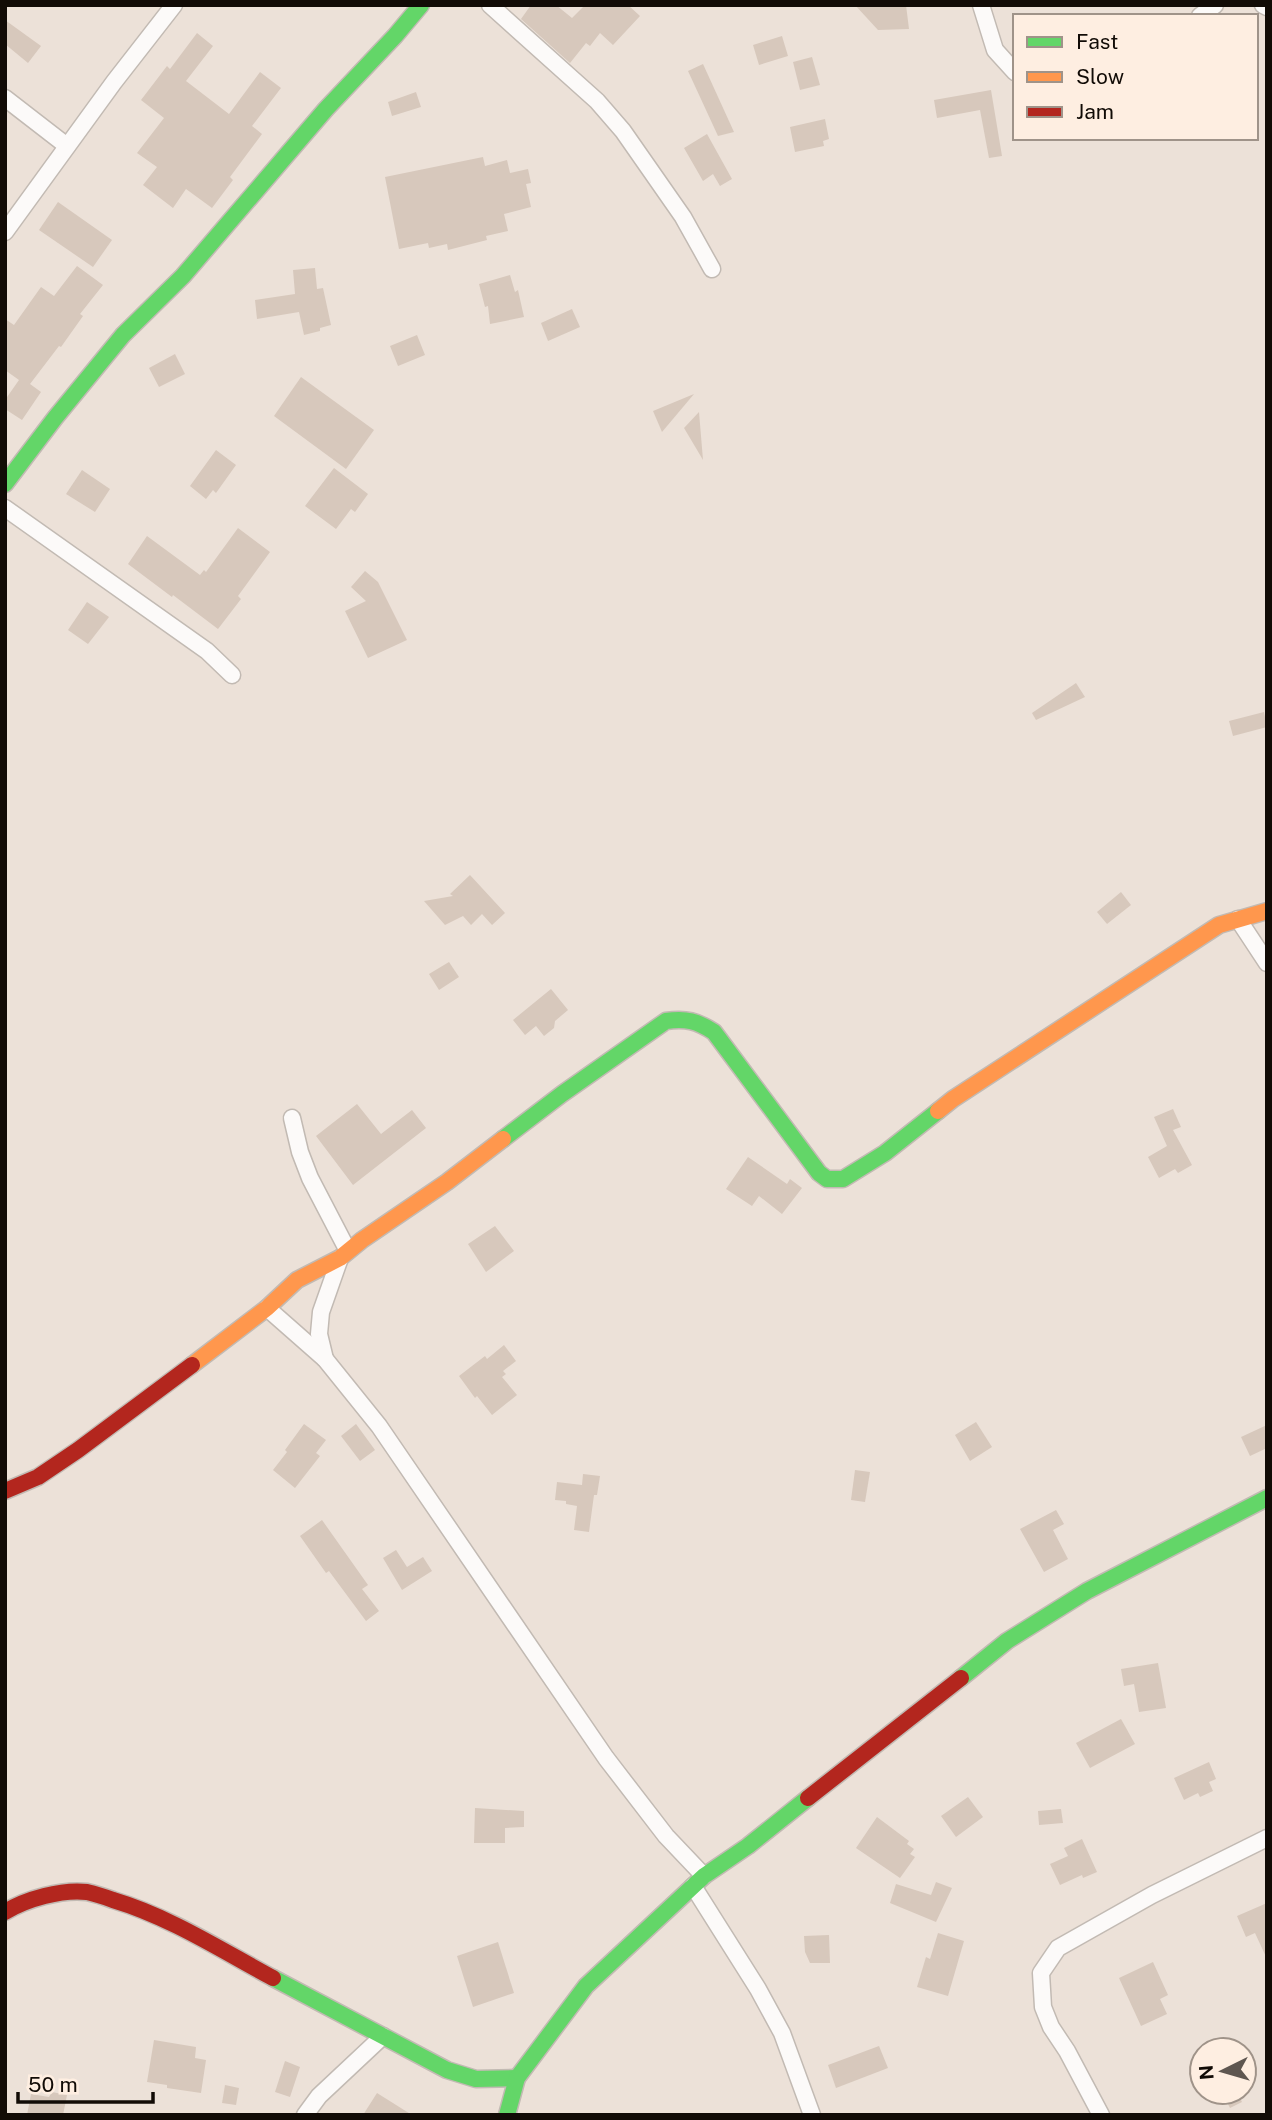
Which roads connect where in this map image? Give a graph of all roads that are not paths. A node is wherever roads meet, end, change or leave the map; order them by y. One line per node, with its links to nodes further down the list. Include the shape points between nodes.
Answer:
1 (174, 5): 7 (street)
2 (421, 5): 10 (street, via 183,276 123,335)
3 (490, 5): 9 (street, via 597,101 623,131)
4 (981, 5): 5 (street, via 995,50)
5 (1013, 70)
6 (5, 98): 7 (street)
7 (67, 146): 8 (street)
8 (5, 232)
9 (712, 269)
10 (5, 484)
11 (5, 508): 12 (street, via 207,651)
12 (232, 675)
13 (1267, 911): 14 (street)
14 (1238, 919): 15 (street); 17 (street, via 1219,925 953,1099 843,1180 827,1180 819,1174 714,1032 685,1018 666,1021 641,1037)
15 (1267, 963)
16 (292, 1118): 17 (street, via 300,1152)
17 (344, 1254): 18 (street, via 298,1280); 19 (street, via 321,1312 319,1334)
18 (267, 1308): 19 (street); 20 (street, via 78,1450 38,1477)
19 (325, 1359): 23 (street, via 379,1426 606,1758)
20 (5, 1491)
21 (1267, 1498): 23 (street, via 1087,1591 1007,1641)
22 (1267, 1838): 30 (street, via 1058,1948 1041,1973 1043,2007 1051,2027)
23 (698, 1881): 26 (street, via 586,1986); 29 (street, via 782,2033)
24 (5, 1912): 25 (street, via 47,1895 86,1892 134,1906)
25 (383, 2036): 26 (street, via 447,2070 476,2079); 27 (street)
26 (517, 2078): 28 (street)
27 (305, 2115)
28 (507, 2115)
29 (811, 2115)
30 (1101, 2115)

